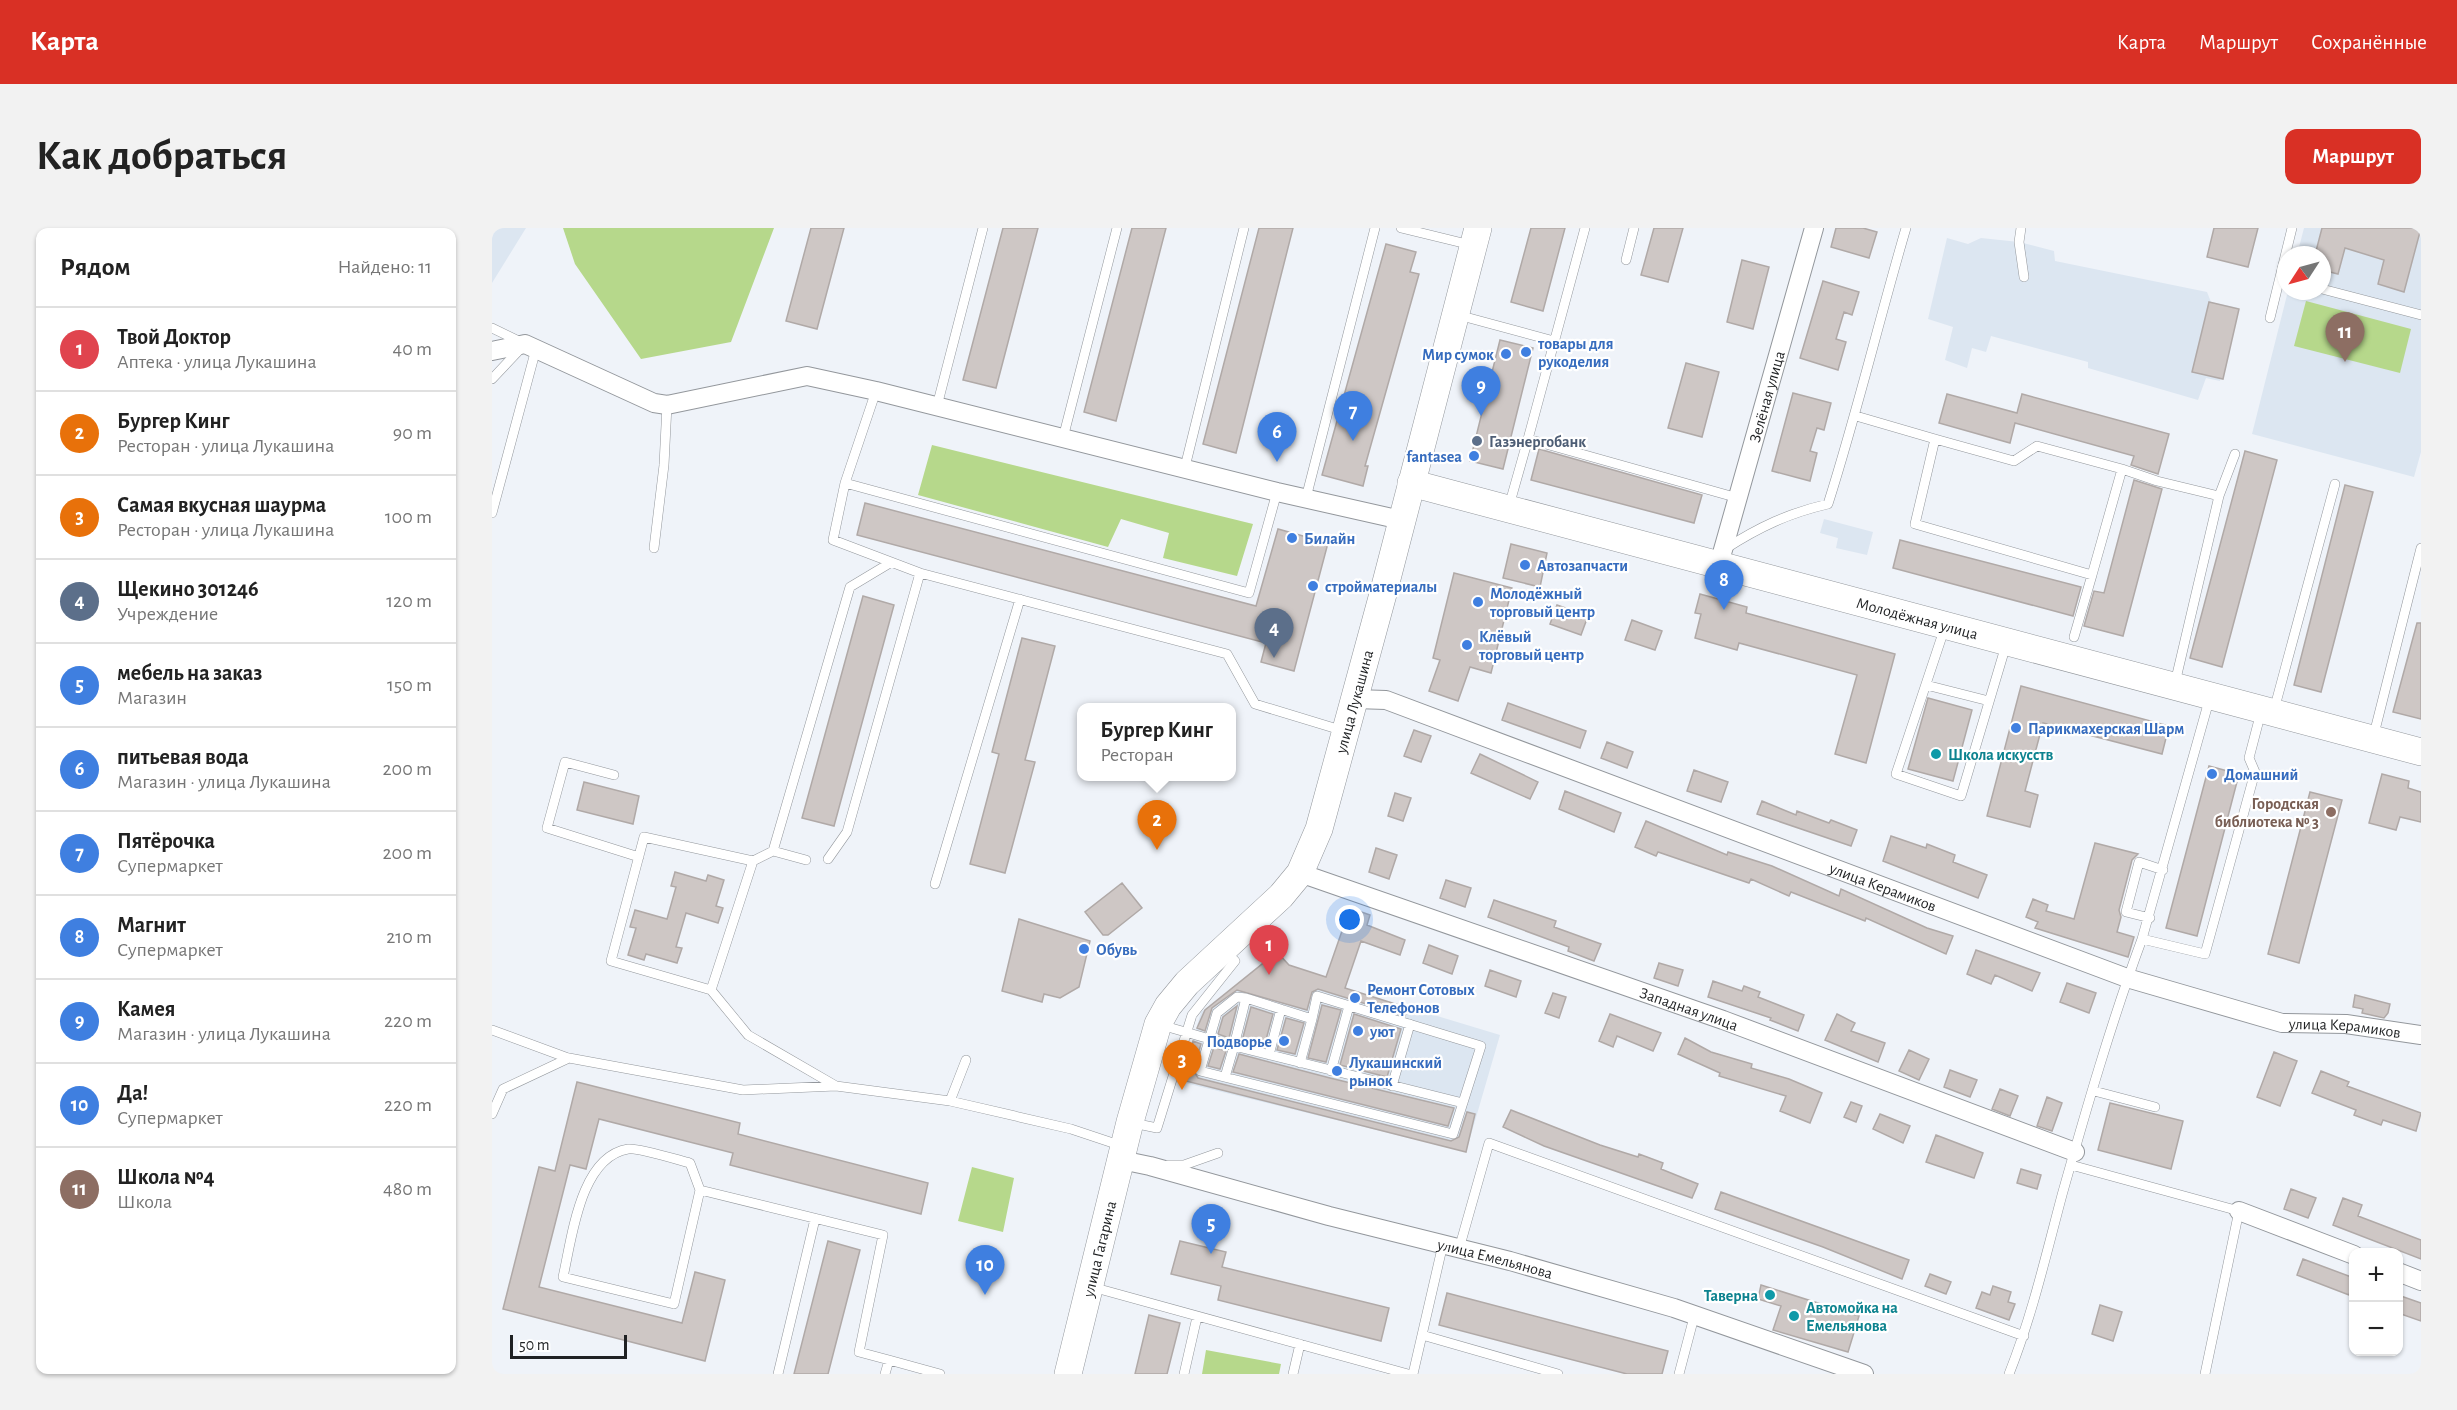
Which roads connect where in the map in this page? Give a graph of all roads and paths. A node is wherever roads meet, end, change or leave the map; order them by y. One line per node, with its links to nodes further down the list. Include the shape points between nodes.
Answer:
1 (983, 228): 26 (lane)
2 (1117, 228): 28 (lane)
3 (1244, 228): 32 (lane)
4 (1375, 228): 39 (lane)
5 (1401, 228): 12 (lane)
6 (1585, 228): 20 (lane)
7 (1634, 228): 13 (lane)
8 (1814, 228): 40 (street, Зелёная улица)
9 (1906, 228): 27 (lane)
10 (2022, 228): 14 (lane, via 2019,242)
11 (2292, 228): 18 (lane)
12 (1476, 237): 16 (main road, улица Лукашина)
13 (1626, 260)
14 (2024, 277)
15 (2331, 291): 17 (lane)
16 (1455, 314): 20 (lane); 35 (main road, улица Лукашина)
17 (2421, 315)
18 (2270, 318)
19 (492, 328): 21 (lane)
20 (1554, 341): 29 (lane)
21 (530, 346): 22 (street); 23 (lane); 25 (street, via 654,403); 42 (lane)
22 (492, 351)
23 (492, 379)
24 (876, 391): 25 (street, via 807,376); 26 (street); 34 (lane)
25 (667, 405): 44 (lane)
26 (937, 406): 28 (street)
27 (1856, 416): 30 (lane); 46 (lane, via 1828,504 1760,526)
28 (1062, 438): 32 (street)
29 (1527, 439): 40 (lane); 41 (lane)
30 (1935, 439): 33 (lane, via 2014,461 2037,446); 49 (lane, via 1915,524)
31 (2235, 454): 38 (lane)
32 (1185, 468): 37 (street)
33 (2122, 469): 38 (lane, via 2157,482); 49 (lane)
34 (845, 483): 37 (lane, via 1249,593); 47 (lane, via 833,540)
35 (1411, 483): 41 (main road, Молодёжная улица); 43 (main road, улица Лукашина)
36 (2335, 484): 59 (lane)
37 (1277, 492): 39 (street)
38 (2219, 496): 55 (lane)
39 (1306, 498): 43 (street)
40 (1738, 498): 46 (street, Зелёная улица)
41 (1509, 509): 46 (main road, Молодёжная улица)
42 (492, 513)
43 (1401, 520): 57 (main road, улица Лукашина)
44 (654, 548)
45 (2421, 548): 61 (lane)
46 (1721, 557): 51 (main road, Молодёжная улица)
47 (890, 563): 48 (lane); 64 (lane, via 850,587)
48 (920, 573): 50 (lane); 66 (lane, via 847,832)
49 (2092, 575): 52 (lane)
50 (1020, 599): 60 (lane, via 1227,654 1255,704); 71 (lane)
51 (1946, 624): 53 (main road, Молодёжная улица); 54 (lane)
52 (2074, 637)
53 (2008, 641): 55 (main road, Молодёжная улица); 58 (lane)
54 (1926, 686): 58 (lane); 58 (lane, via 1896,774 1961,796)
55 (2175, 686): 56 (main road, Молодёжная улица)
56 (2211, 695): 59 (main road, Молодёжная улица); 69 (lane)
57 (1355, 699): 60 (main road, улица Лукашина); 75 (street, улица Керамиков, via 1386,700)
58 (1989, 701)
59 (2268, 711): 61 (main road, Молодёжная улица); 73 (lane, via 2249,758 2255,772 2205,954)
60 (1346, 732): 70 (main road, улица Лукашина, via 1319,829)
61 (2373, 739): 62 (main road, Молодёжная улица)
62 (2421, 752)
63 (614, 775): 65 (lane, via 566,762 547,828)
64 (773, 851): 67 (lane); 68 (lane)
65 (639, 857): 68 (lane, via 644,837); 76 (lane, via 611,961)
66 (828, 859)
67 (806, 860)
68 (753, 861): 76 (lane)
69 (2163, 870): 72 (lane); 72 (lane, via 2139,862 2126,912)
70 (1300, 873): 74 (main road, улица Лукашина); 103 (street, Западная улица, via 1724,1020)
71 (936, 884)
72 (2150, 918): 73 (lane)
73 (2142, 939): 75 (lane)
74 (1223, 950): 81 (main road, улица Лукашина, via 1187,983); 84 (lane, via 1235,961 1192,1015)
75 (2127, 978): 85 (street, улица Керамиков, via 2282,1023 2346,1024); 96 (lane)
76 (711, 990): 94 (lane, via 748,1035)
77 (1246, 998): 79 (lane); 86 (lane, via 1237,997 1217,1013); 87 (lane)
78 (1349, 1006): 80 (lane, via 1317,996); 82 (lane); 92 (lane)
79 (1281, 1009): 80 (lane); 88 (lane)
80 (1312, 1018): 91 (lane)
81 (1158, 1024): 84 (lane); 101 (main road, улица Лукашина)
82 (1410, 1024): 95 (lane); 98 (lane, via 1481,1046)
83 (492, 1030): 89 (lane)
84 (1187, 1032): 86 (lane); 101 (lane, via 1157,1128)
85 (2421, 1035)
86 (1209, 1039): 87 (lane); 93 (lane, via 1200,1071)
87 (1234, 1046): 88 (lane); 93 (lane)
88 (1269, 1055): 91 (lane)
89 (568, 1058): 94 (lane, via 742,1090); 100 (lane, via 503,1089)
90 (966, 1060): 97 (lane)
91 (1300, 1063): 92 (lane)
92 (1331, 1071): 95 (lane)
93 (1225, 1077): 98 (lane, via 1454,1134)
94 (836, 1086): 97 (lane)
95 (1392, 1086): 98 (lane)
96 (2094, 1091): 99 (lane); 103 (lane)
97 (950, 1101): 101 (lane)
98 (1463, 1104)
99 (2155, 1107)
100 (492, 1114)
101 (1125, 1143): 104 (street, улица Емельянова); 112 (main road, улица Гагарина)
102 (1218, 1153): 104 (lane, via 1184,1165)
103 (2073, 1159): 106 (lane); 116 (lane)
104 (1150, 1166): 108 (street, улица Емельянова)
105 (699, 1190): 105 (lane, via 690,1163 628,1148 602,1161 589,1180 563,1277 674,1304); 107 (lane)
106 (2239, 1211): 109 (street); 130 (lane)
107 (815, 1219): 118 (lane, via 883,1235 859,1352); 119 (lane)
108 (1451, 1247): 114 (street, улица Емельянова, via 1674,1308); 115 (lane); 116 (lane, via 1489,1143)
109 (2349, 1253)
110 (2403, 1274): 111 (street)
111 (2421, 1281)
112 (1090, 1286): 113 (lane); 122 (main road, улица Гагарина)
113 (1197, 1317): 117 (lane); 123 (lane)
114 (1694, 1317): 127 (lane); 128 (street, улица Емельянова)
115 (1422, 1335): 125 (lane); 126 (lane)
116 (2024, 1336): 129 (lane)
117 (1300, 1344): 124 (lane); 125 (lane)
118 (889, 1360): 120 (lane); 121 (lane)
119 (778, 1374)
120 (885, 1374)
121 (940, 1374)
122 (1068, 1374)
123 (1184, 1374)
124 (1293, 1374)
125 (1411, 1374)
126 (1558, 1374)
127 (1679, 1374)
128 (1864, 1374)
129 (2009, 1374)
130 (2205, 1374)

